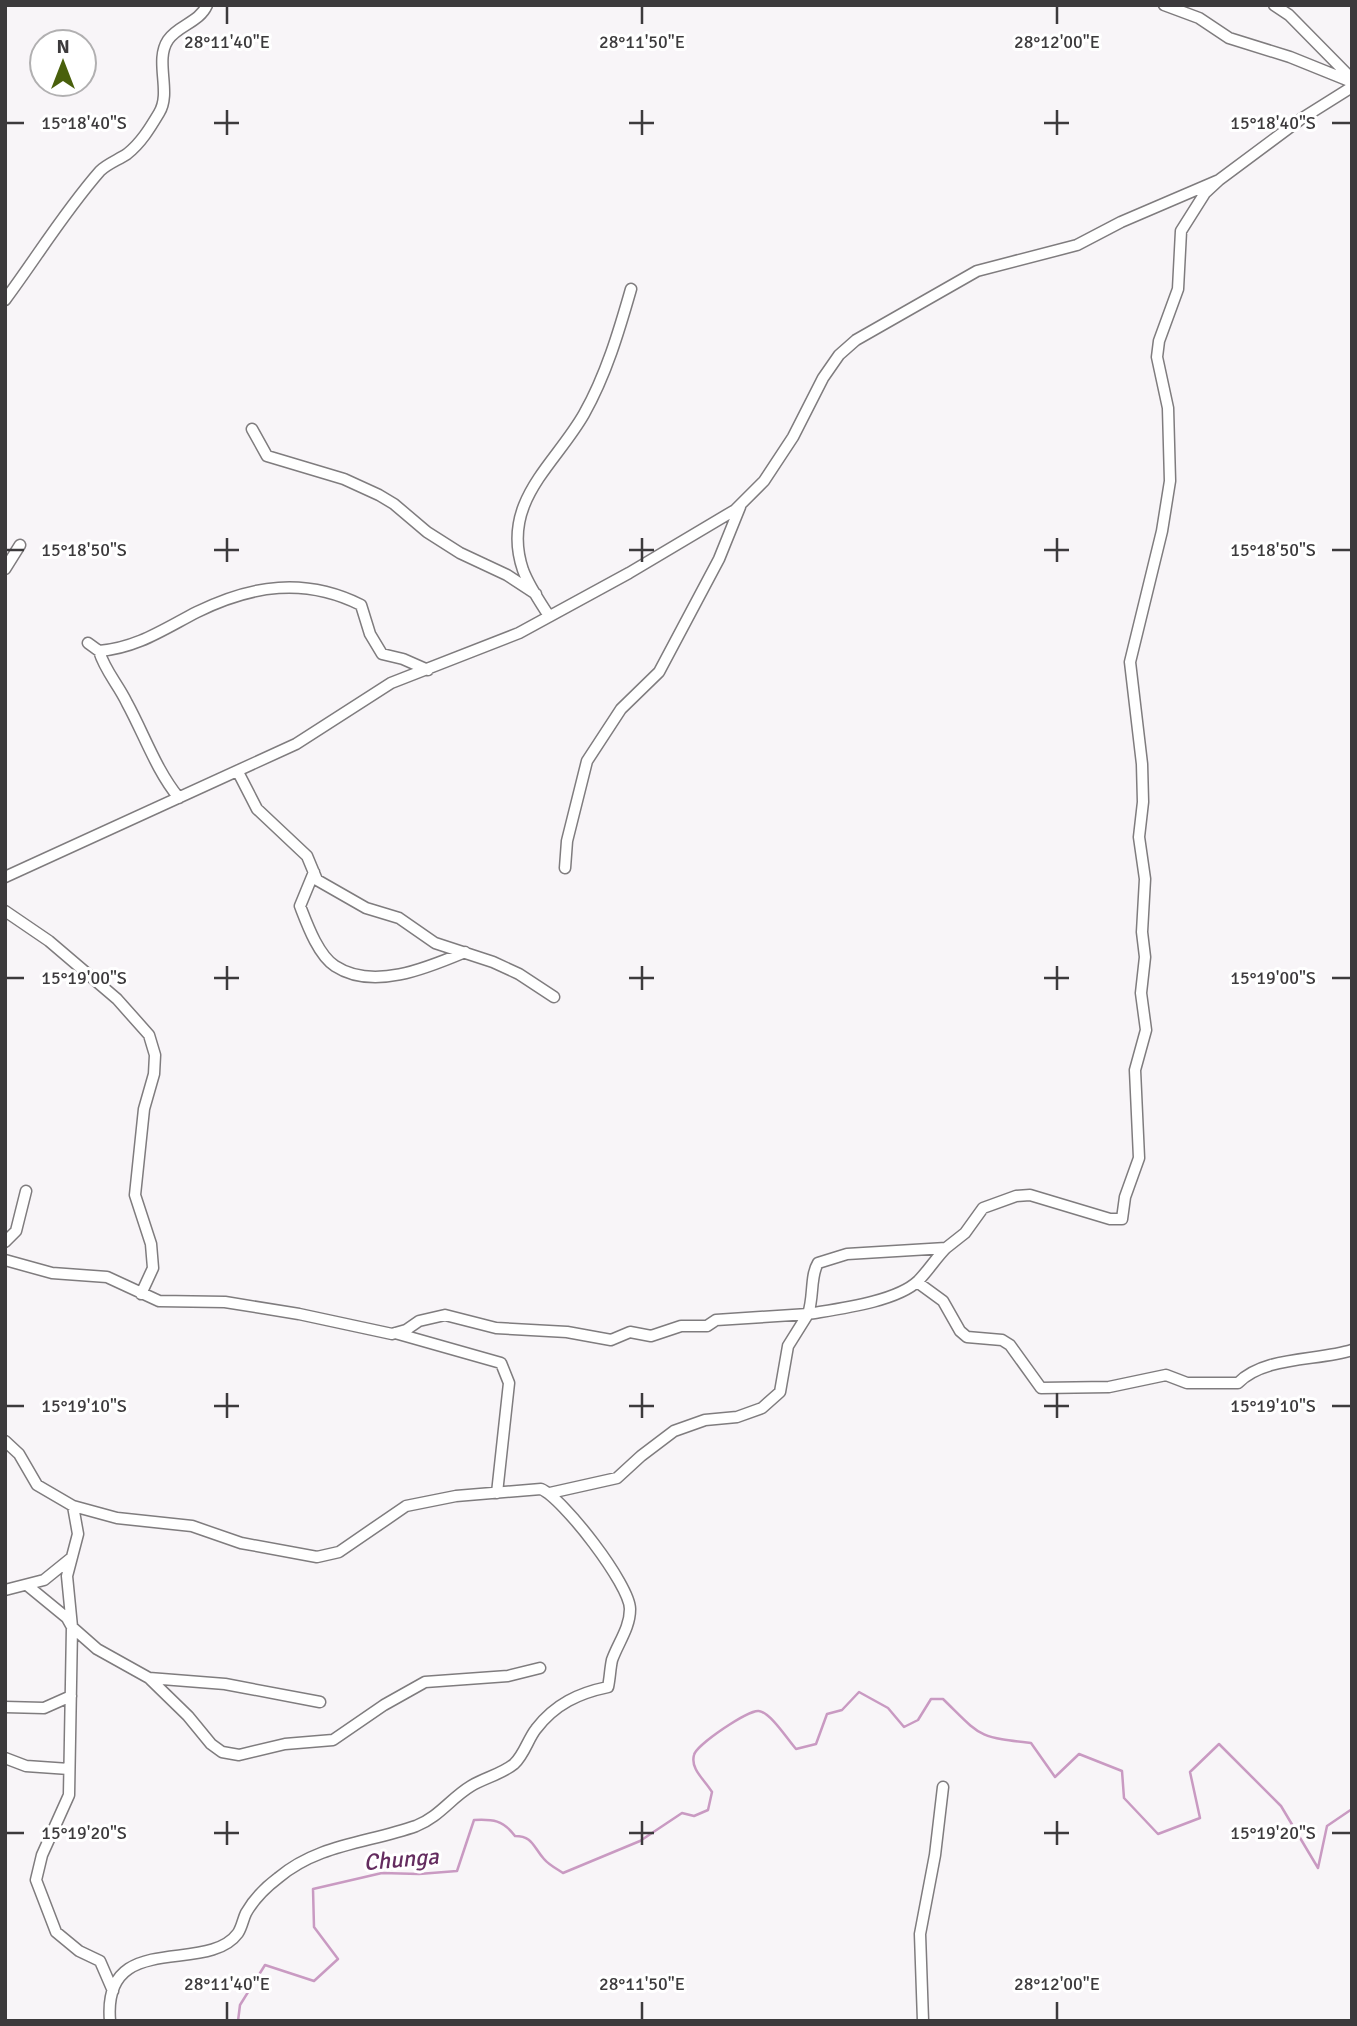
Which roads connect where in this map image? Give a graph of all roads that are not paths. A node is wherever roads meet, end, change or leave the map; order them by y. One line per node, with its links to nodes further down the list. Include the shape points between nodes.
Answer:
1 (207, 5): 7 (street, via 195,21 168,40 162,55 161,112 145,137 101,170)
2 (1164, 5): 4 (street, via 1229,38)
3 (1274, 5): 4 (street, via 1289,15)
4 (1352, 83): 5 (street)
5 (1219, 180): 9 (street, via 1077,245 977,271 856,340 831,366 793,437 764,481); 27 (street, via 1181,231 1178,289 1159,341 1157,357 1168,408 1170,481 1130,662 1142,764 1139,837 1145,879 1141,993 1146,1030 1135,1070 1139,1158 1122,1219 1030,1195 1016,1196 983,1208 965,1233)
6 (631, 289): 12 (street, via 617,340 591,400 532,486 518,526 523,571)
7 (5, 300)
8 (252, 429): 12 (street, via 267,456 344,479 379,495 427,532)
9 (741, 505): 13 (street); 19 (street, via 719,559 659,672 621,709 587,761)
10 (20, 545): 11 (street)
11 (5, 569)
12 (536, 594): 13 (street)
13 (549, 616): 16 (street)
14 (88, 643): 15 (street)
15 (99, 651): 16 (street, via 145,641 225,601 280,586 316,587 361,605 382,654); 18 (street, via 165,782)
16 (428, 670): 17 (street, via 391,683 296,744)
17 (238, 772): 18 (street); 20 (street, via 257,809 307,856)
18 (178, 797): 21 (street)
19 (565, 868)
20 (314, 873): 23 (street, via 324,884 366,908 399,918 435,943); 23 (street, via 300,906 333,965 354,975 384,978)
21 (5, 877)
22 (5, 911): 30 (street, via 49,941 117,999 149,1035 154,1074 144,1108 135,1195 151,1244 153,1268)
23 (464, 952): 24 (street, via 519,974)
24 (554, 997)
25 (26, 1191): 26 (street, via 16,1231)
26 (5, 1242)
27 (946, 1248): 29 (street); 31 (street, via 847,1254 818,1263 813,1270 814,1297)
28 (5, 1260): 30 (street, via 52,1273 107,1277)
29 (917, 1282): 31 (street, via 882,1298); 33 (street, via 943,1301 967,1336 1010,1345 1041,1388 1109,1387 1166,1375 1187,1382 1238,1383 1268,1367)
30 (141, 1294): 32 (street, via 159,1301 265,1308)
31 (808, 1314): 32 (street, via 716,1320 707,1326 681,1326 651,1336 630,1332 611,1340 496,1328 445,1315); 36 (street, via 788,1346 780,1392 762,1408 674,1431 617,1478)
32 (395, 1333): 35 (street, via 501,1363 509,1383)
33 (1352, 1350)
34 (5, 1441): 37 (street, via 19,1454 37,1485)
35 (497, 1493): 36 (street, via 541,1489); 37 (street, via 406,1506 340,1552 317,1557 250,1546 192,1526 117,1518)
36 (550, 1493): 50 (street, via 627,1593 629,1620 611,1663 608,1687 570,1697 536,1729 514,1764 463,1791 434,1817 312,1855 258,1896 238,1933 222,1946 159,1956 132,1968 118,1979)
37 (73, 1506): 38 (street, via 78,1534)
38 (71, 1559): 39 (street); 41 (street, via 67,1576)
39 (28, 1586): 40 (street); 41 (street)
40 (5, 1590)
41 (72, 1627): 43 (street, via 106,1656); 44 (street)
42 (540, 1668): 43 (street, via 425,1682 333,1740 285,1744 239,1755 211,1744)
43 (149, 1678): 45 (street, via 198,1681)
44 (71, 1696): 46 (street, via 44,1708); 48 (street)
45 (320, 1702)
46 (5, 1707)
47 (5, 1758): 48 (street, via 26,1766)
48 (69, 1769): 50 (street, via 69,1795 36,1880 55,1932 100,1961)
49 (943, 1787): 52 (street, via 920,1934)
50 (113, 1991): 51 (street)
51 (110, 2021)
52 (923, 2021)

